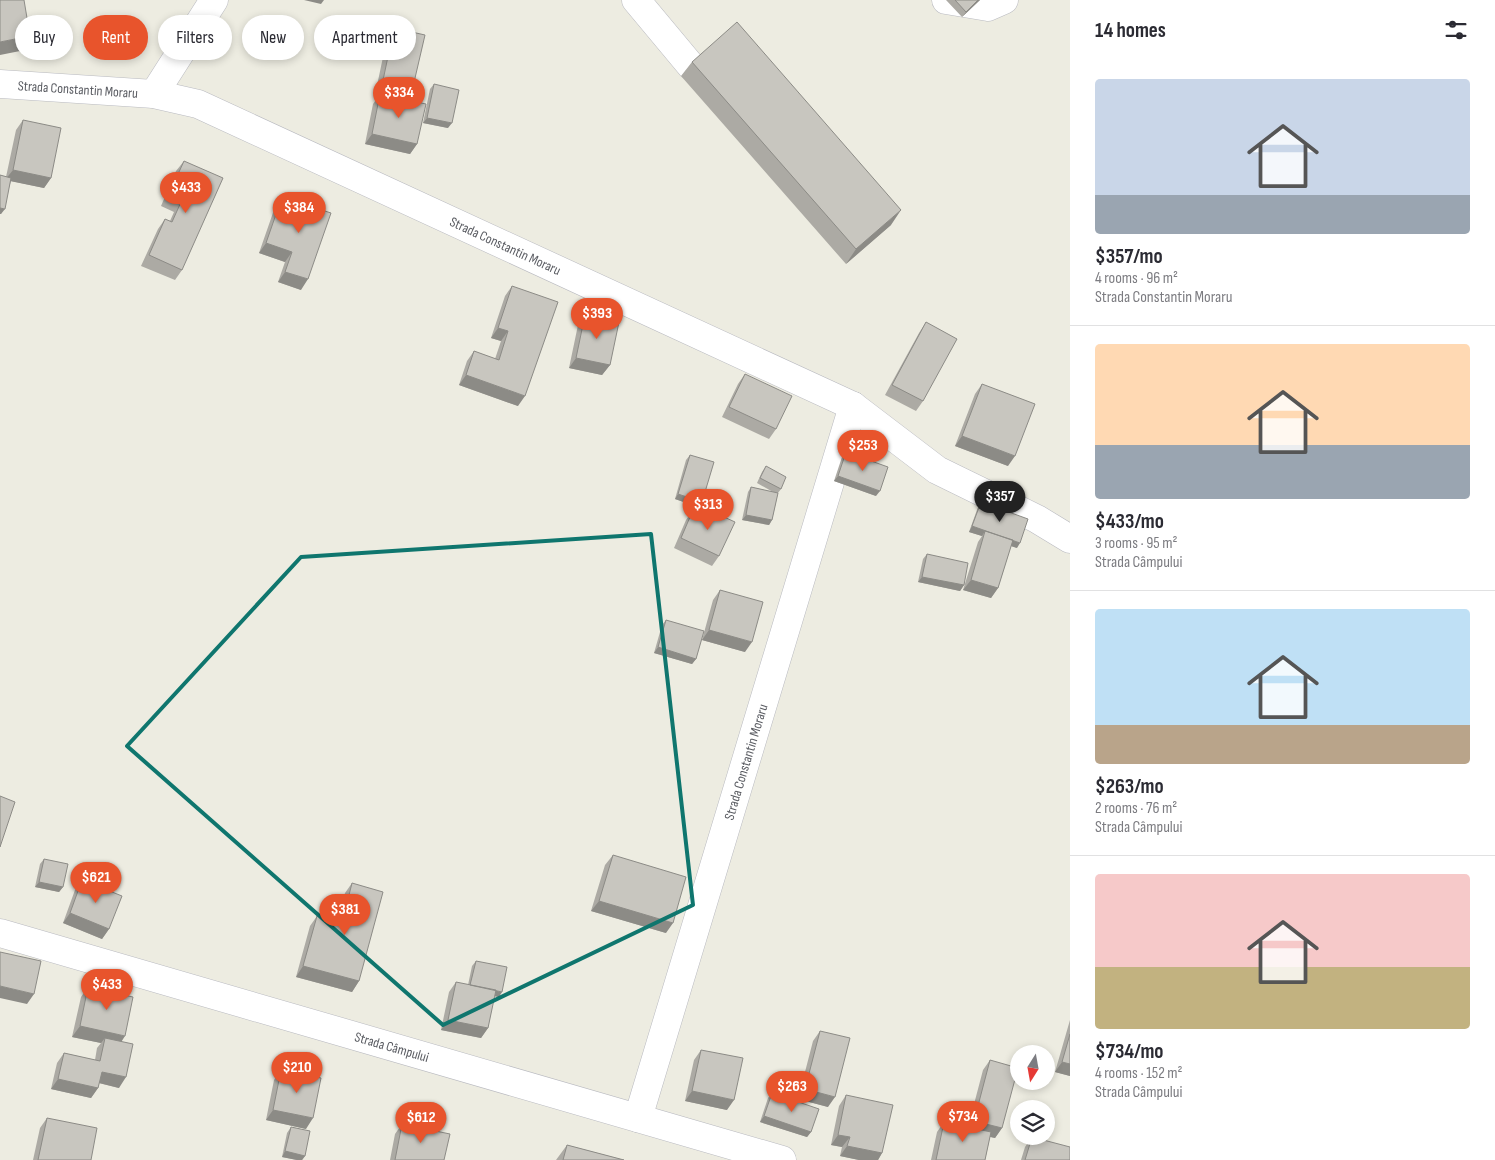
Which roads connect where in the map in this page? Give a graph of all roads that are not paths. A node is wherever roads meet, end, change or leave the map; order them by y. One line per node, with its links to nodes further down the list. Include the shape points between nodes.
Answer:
1 (214, 0): 7 (street, Strada Constantin Moraru)
2 (636, 0): 5 (street)
3 (946, 0): 4 (street, via 988,7)
4 (1004, 0)
5 (691, 66)
6 (0, 84): 7 (street, Strada Constantin Moraru)
7 (154, 94): 8 (street, Strada Constantin Moraru, via 198,104)
8 (853, 406): 9 (street, Strada Constantin Moraru, via 937,470 1037,519); 11 (street, Strada Constantin Moraru)
9 (1070, 539)
10 (0, 933): 11 (street, Strada Câmpului)
11 (638, 1118): 12 (street, Strada Câmpului)
12 (782, 1160)

